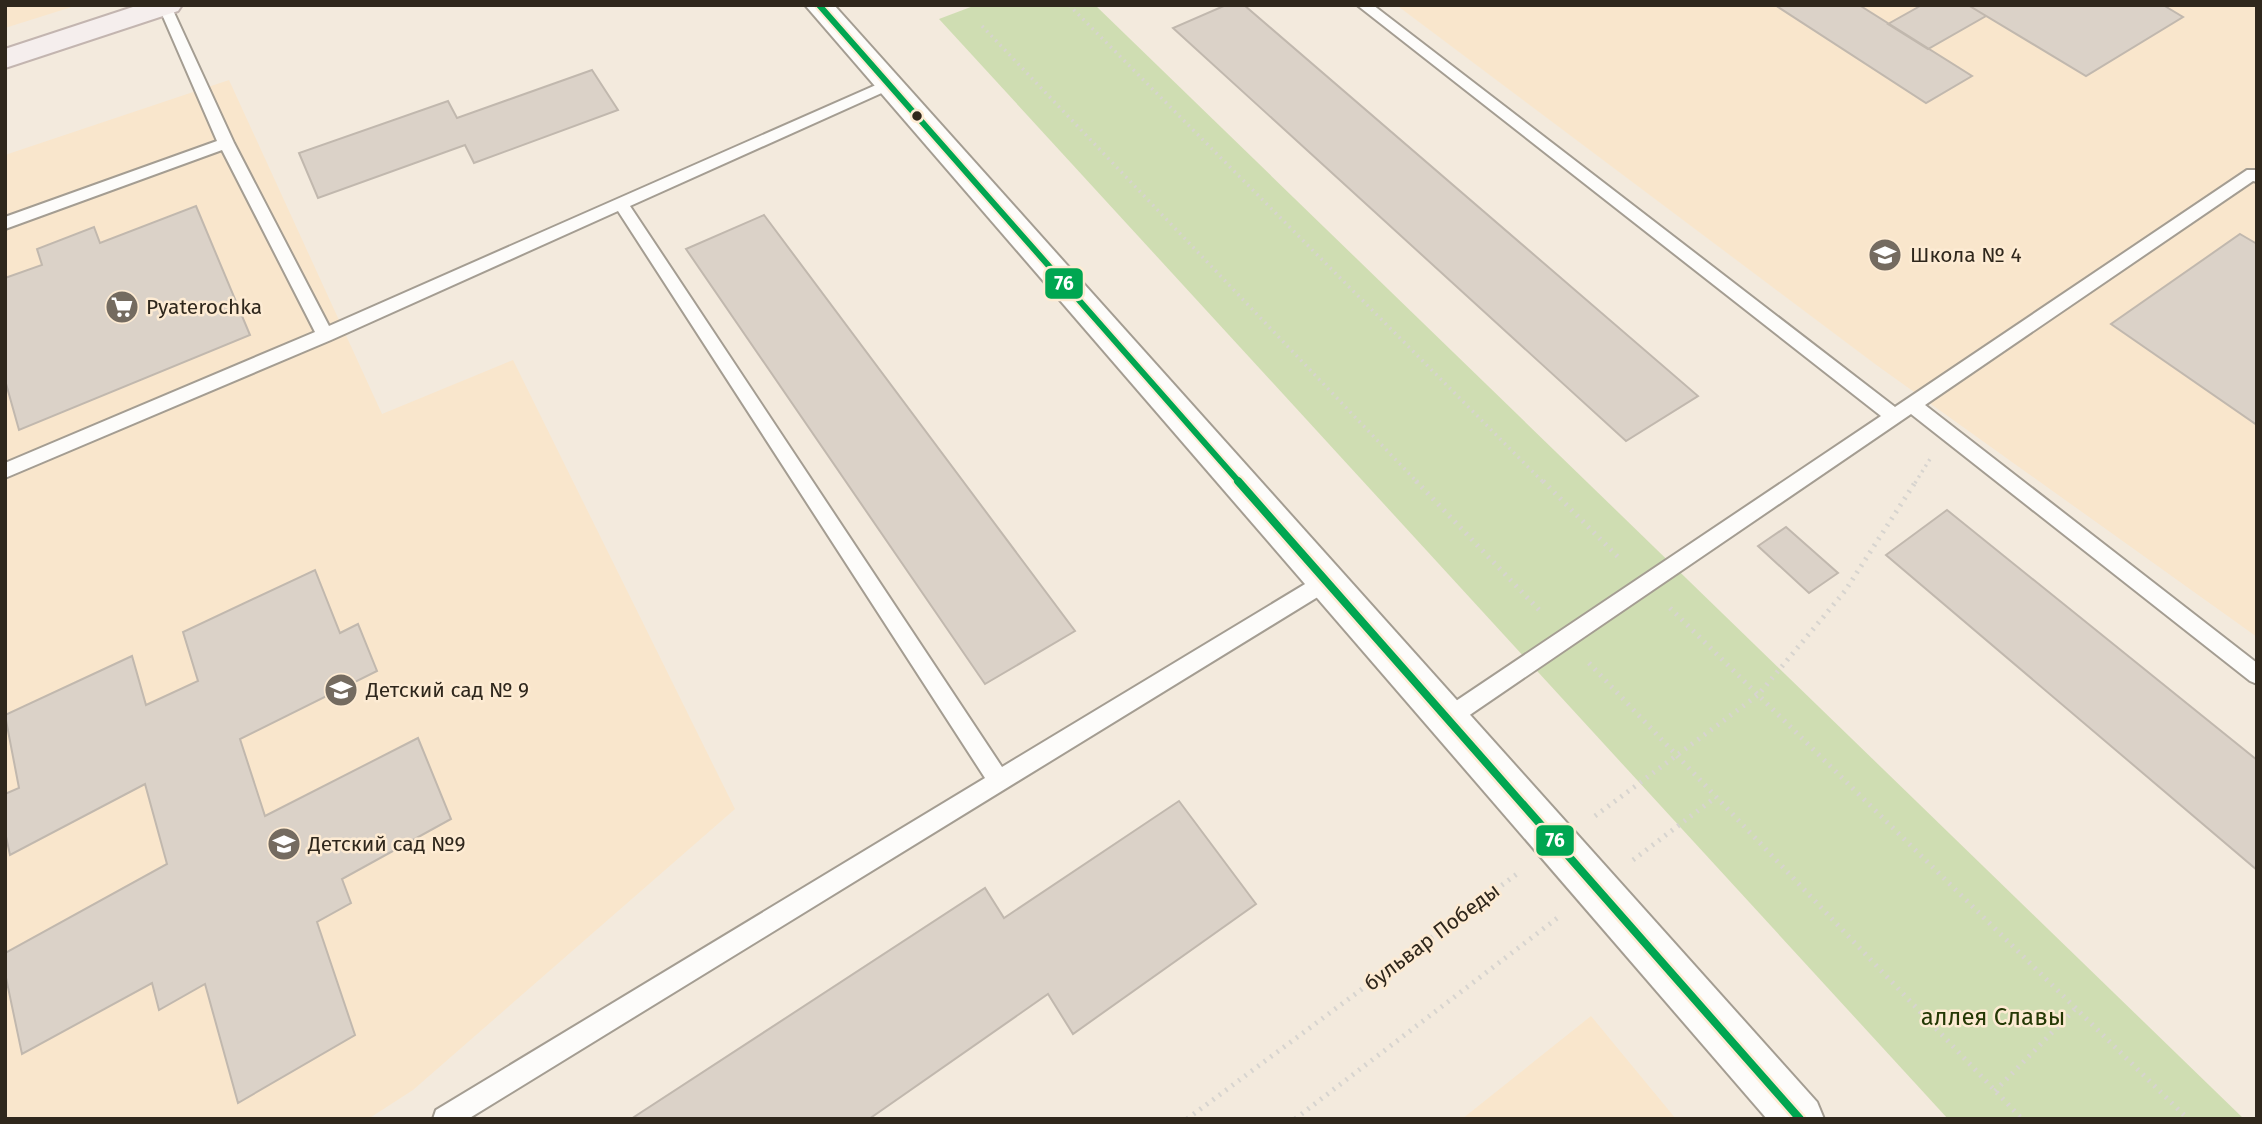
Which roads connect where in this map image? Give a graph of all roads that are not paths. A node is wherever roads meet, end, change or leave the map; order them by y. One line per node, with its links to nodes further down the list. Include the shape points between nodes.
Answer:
1 (819, 5): 5 (main road)
2 (1364, 5): 12 (lane)
3 (166, 6): 4 (main road); 6 (lane)
4 (5, 58)
5 (890, 84): 8 (lane); 14 (main road)
6 (226, 143): 9 (lane); 10 (lane)
7 (2257, 177): 11 (lane, via 2252,174)
8 (621, 204): 10 (lane); 17 (lane)
9 (5, 223)
10 (326, 335): 13 (lane)
11 (1911, 404): 12 (lane); 15 (lane)
12 (1894, 416): 16 (lane)
13 (5, 471)
14 (1328, 582): 16 (main road); 17 (lane)
15 (2257, 675)
16 (1448, 718): 19 (main road)
17 (999, 781): 18 (lane)
18 (445, 1119)
19 (1800, 1119)

